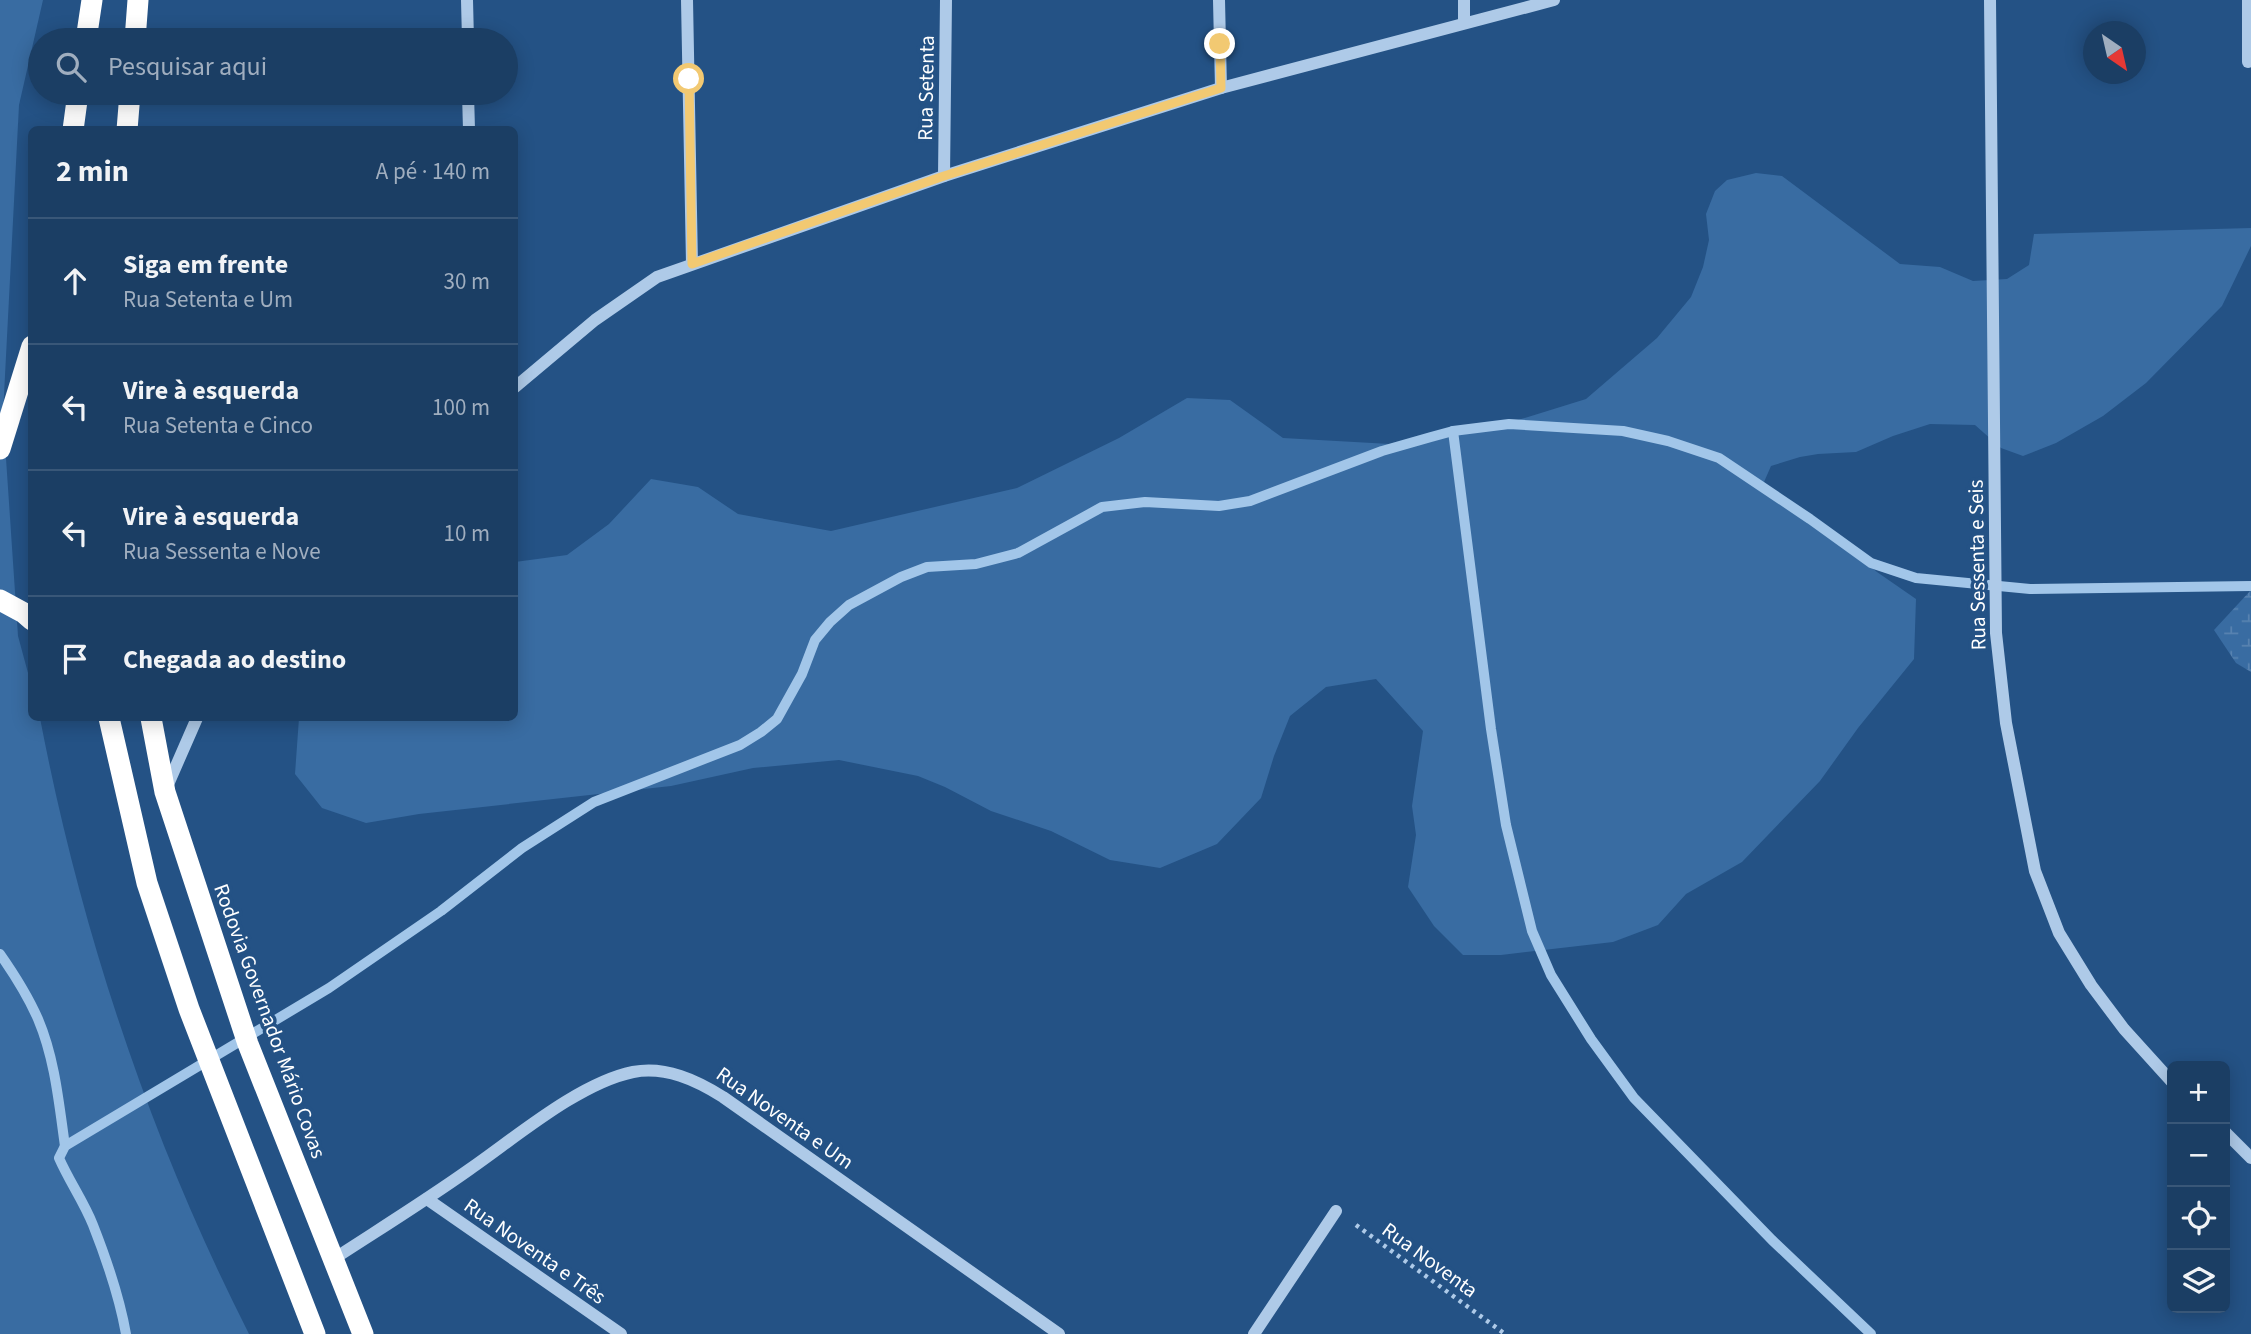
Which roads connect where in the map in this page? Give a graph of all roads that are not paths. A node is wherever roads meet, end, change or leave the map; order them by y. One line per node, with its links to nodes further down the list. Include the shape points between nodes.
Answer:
1 (92, 0): 12 (highway)
2 (138, 0): 13 (highway)
3 (467, 0): 14 (street)
4 (687, 0): 24 (street)
5 (946, 0): 23 (street, Rua Setenta)
6 (1219, 0): 16 (street)
7 (1464, 0): 11 (street)
8 (1554, 0): 11 (street)
9 (1990, 0): 36 (street, Rua Sessenta e Seis, via 1996,632 2006,723 2035,870 2059,933 2124,1029)
10 (2248, 0): 15 (street)
11 (1464, 23): 16 (street)
12 (88, 28)
13 (136, 28)
14 (468, 28)
15 (2248, 62)
16 (1221, 88): 23 (street)
17 (76, 105): 20 (highway)
18 (129, 105): 21 (highway)
19 (468, 105): 22 (street)
20 (74, 126)
21 (127, 126)
22 (469, 126)
23 (944, 176): 24 (street)
24 (692, 264): 26 (street, via 657,277 626,297)
25 (28, 359): 27 (highway)
26 (518, 385)
27 (0, 449)
28 (0, 600): 29 (highway)
29 (28, 617)
30 (95, 721): 34 (highway)
31 (110, 721): 34 (highway)
32 (152, 721): 35 (highway, Rodovia Governador Mário Covas)
33 (196, 721): 35 (street)
34 (119, 765): 42 (highway, via 147,883 189,1009)
35 (165, 792): 41 (highway, Rodovia Governador Mário Covas, via 248,1044)
36 (2167, 1076)
37 (2230, 1137): 38 (street)
38 (2251, 1158)
39 (427, 1199): 41 (street, Rua Noventa e Um); 44 (street, Rua Noventa e Três); 45 (street, Rua Noventa e Um, via 602,1081 635,1072 668,1072 697,1081 723,1097)
40 (1336, 1210): 46 (street)
41 (332, 1260): 43 (highway, Rodovia Governador Mário Covas)
42 (315, 1334)
43 (363, 1334)
44 (621, 1334)
45 (1059, 1334)
46 (1254, 1334)

